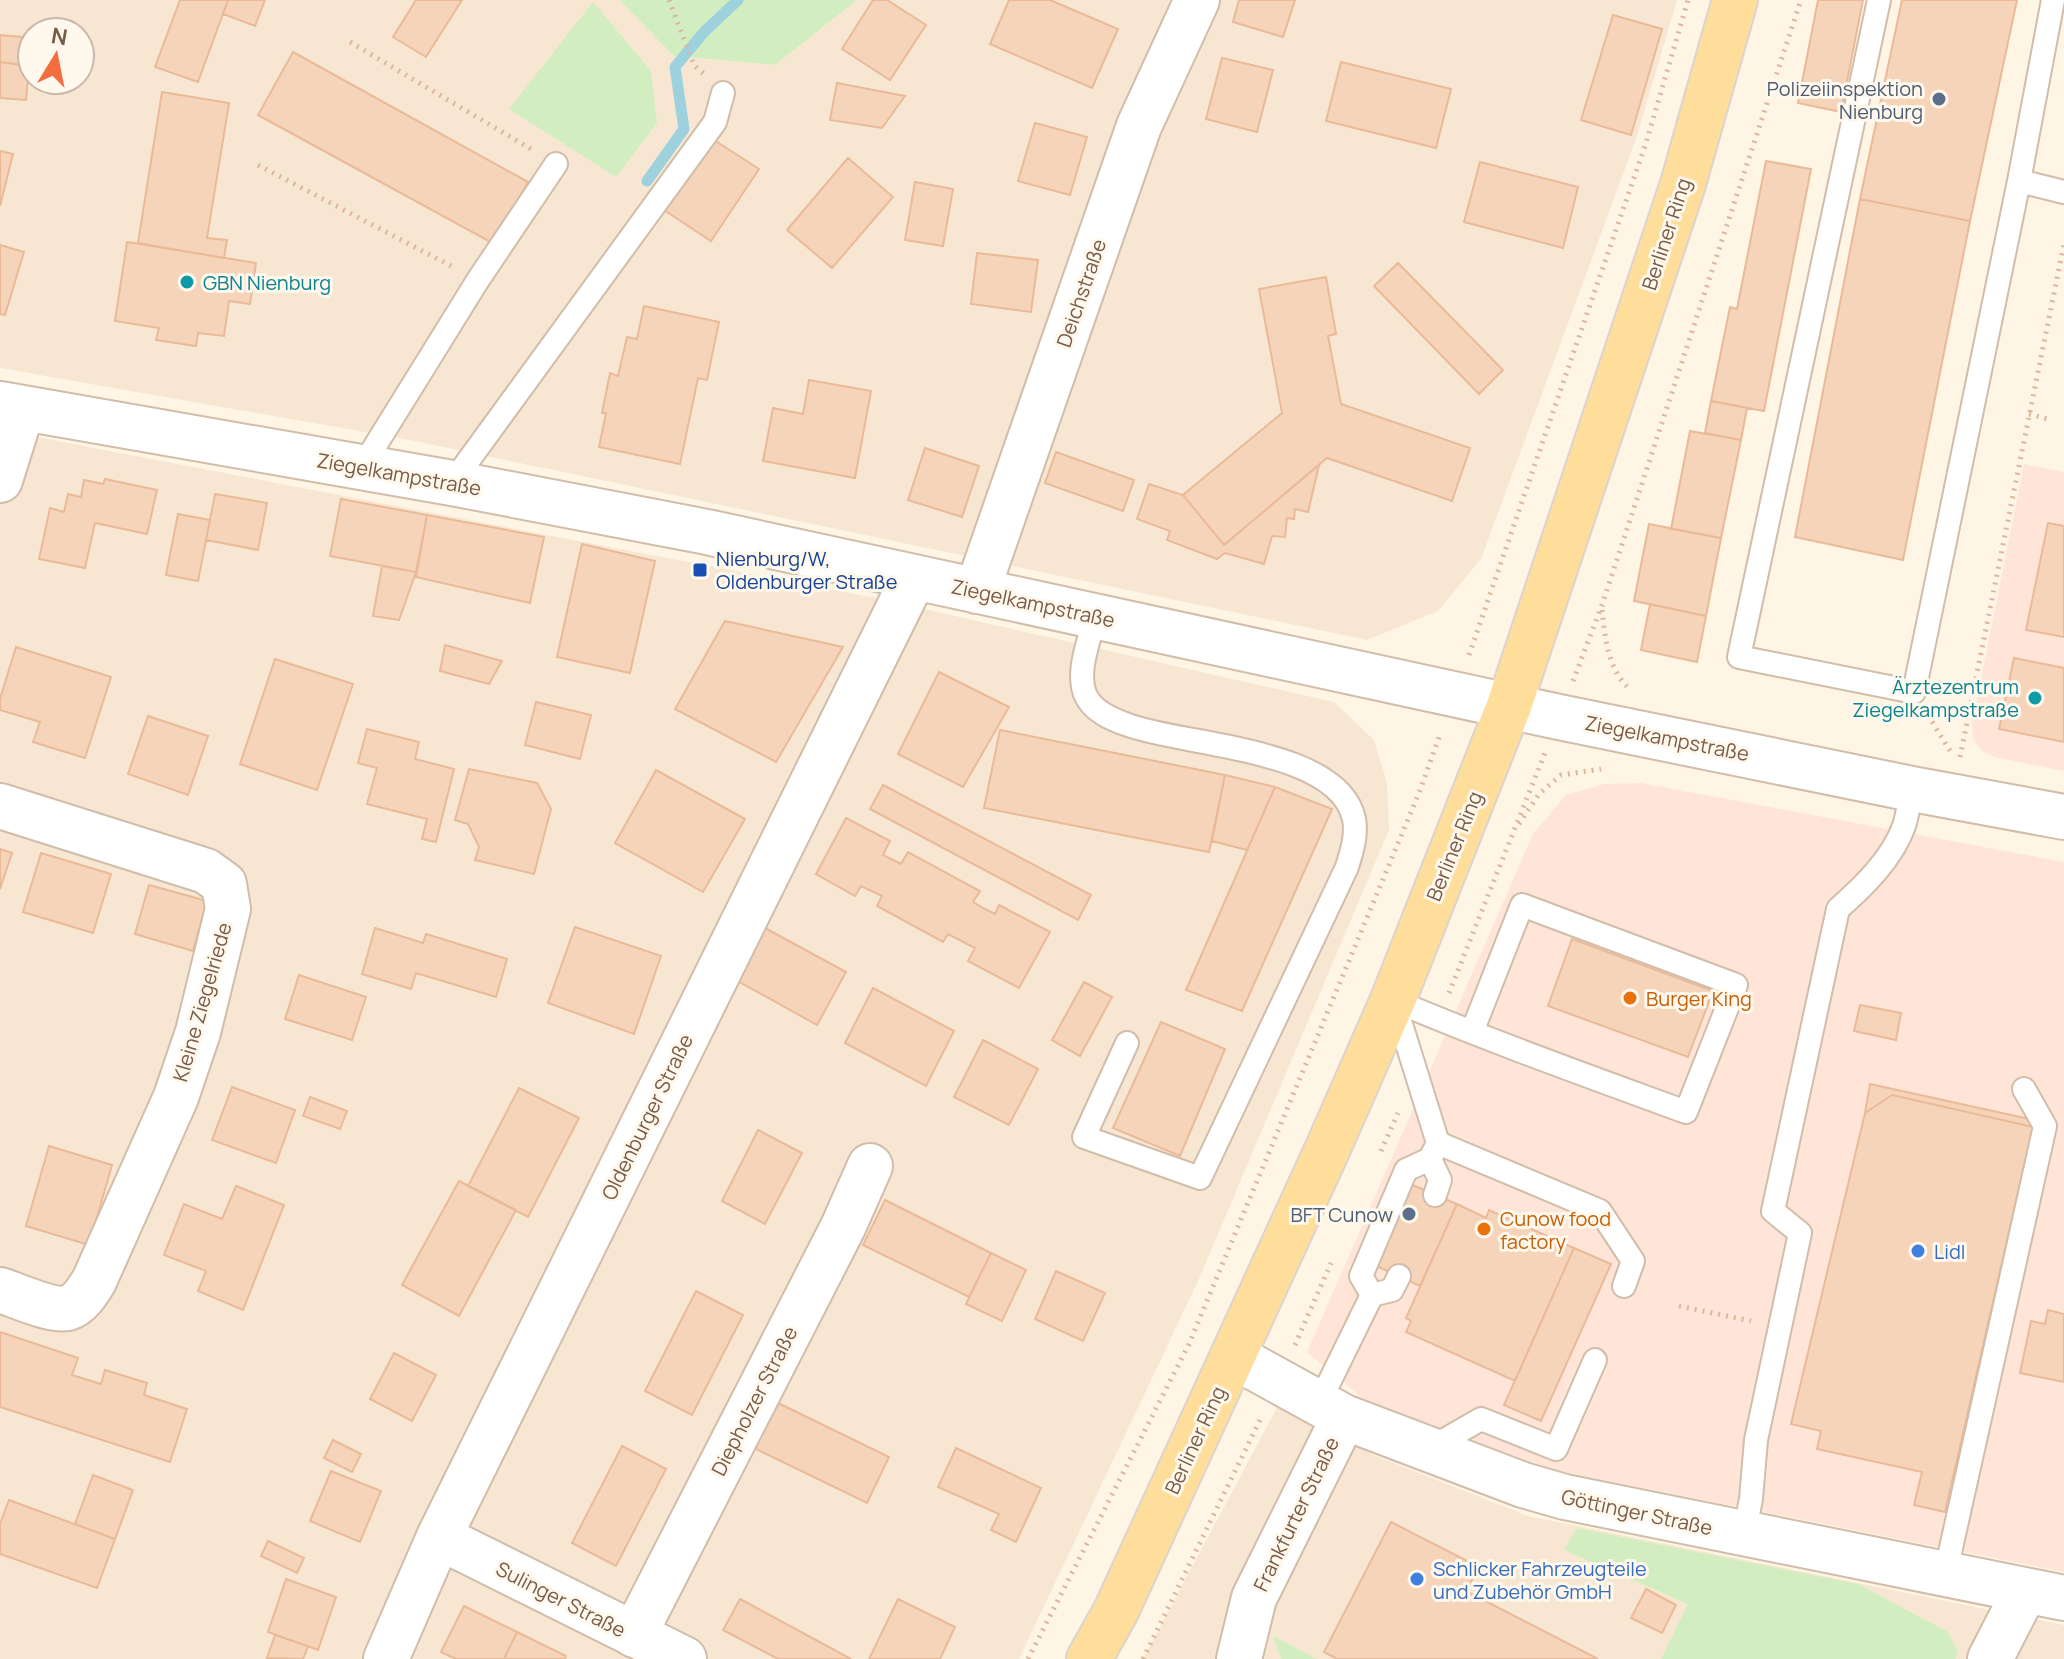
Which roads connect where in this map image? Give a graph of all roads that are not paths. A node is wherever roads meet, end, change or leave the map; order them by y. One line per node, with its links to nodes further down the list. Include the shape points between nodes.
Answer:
1 (1197, 0): 14 (street, Deichstraße, via 1139,126)
2 (1735, 0): 16 (main road, Berliner Ring, via 1683,184)
3 (1879, 0): 7 (lane, via 1739,657 1914,692)
4 (2053, 0): 7 (lane)
5 (723, 93): 12 (lane, via 715,122)
6 (556, 164): 10 (lane)
7 (2019, 181): 8 (lane)
8 (2064, 192)
9 (11, 407): 10 (street, Ziegelkampstraße); 11 (street)
10 (362, 467): 12 (street, Ziegelkampstraße)
11 (0, 480)
12 (452, 483): 13 (street, Ziegelkampstraße)
13 (914, 577): 14 (street, Ziegelkampstraße); 36 (street, Oldenburger Straße)
14 (977, 591): 15 (street, Ziegelkampstraße)
15 (1095, 616): 16 (street, Ziegelkampstraße); 22 (lane, via 1081,679 1086,697 1105,717 1142,730 1285,760 1338,789 1355,821 1347,867 1200,1178 1084,1137)
16 (1509, 706): 17 (street, Ziegelkampstraße); 20 (main road, Berliner Ring)
17 (1912, 789): 19 (street, Ziegelkampstraße); 35 (lane, via 1904,826 1892,848 1865,886 1838,909 1773,1211 1800,1233 1756,1440)
18 (0, 806): 29 (street, Kleine Ziegelriede, via 206,871 224,884 228,909 176,1097 94,1281 84,1297 67,1308)
19 (2064, 817)
20 (1393, 1000): 21 (lane); 24 (lane, via 1417,1071); 31 (main road, Berliner Ring)
21 (1472, 1032): 21 (lane, via 1522,905 1736,985 1686,1112)
22 (1127, 1043)
23 (2024, 1089): 37 (lane, via 2045,1126)
24 (1434, 1151): 26 (lane, via 1440,1180); 28 (lane, via 1600,1211 1633,1261); 30 (lane, via 1406,1170 1361,1276)
25 (870, 1166): 39 (street, Diepholzer Straße)
26 (1435, 1195)
27 (1399, 1276): 30 (lane, via 1392,1290)
28 (1624, 1286)
29 (0, 1290)
30 (1372, 1295): 33 (lane)
31 (1233, 1356): 33 (street, Göttinger Straße); 42 (main road, Berliner Ring)
32 (1595, 1360): 34 (lane, via 1556,1449 1481,1419)
33 (1332, 1410): 34 (street, Göttinger Straße); 43 (street, Frankfurter Straße, via 1254,1598)
34 (1429, 1449): 35 (street, Göttinger Straße, via 1565,1497)
35 (1744, 1534): 37 (street, Göttinger Straße)
36 (439, 1537): 39 (street, Sulinger Straße); 40 (street, Oldenburger Straße)
37 (1945, 1575): 38 (street, Göttinger Straße)
38 (2044, 1594): 44 (street)
39 (634, 1635): 41 (street, Sulinger Straße)
40 (386, 1659)
41 (684, 1659)
42 (1089, 1659)
43 (1239, 1659)
44 (1990, 1659)

